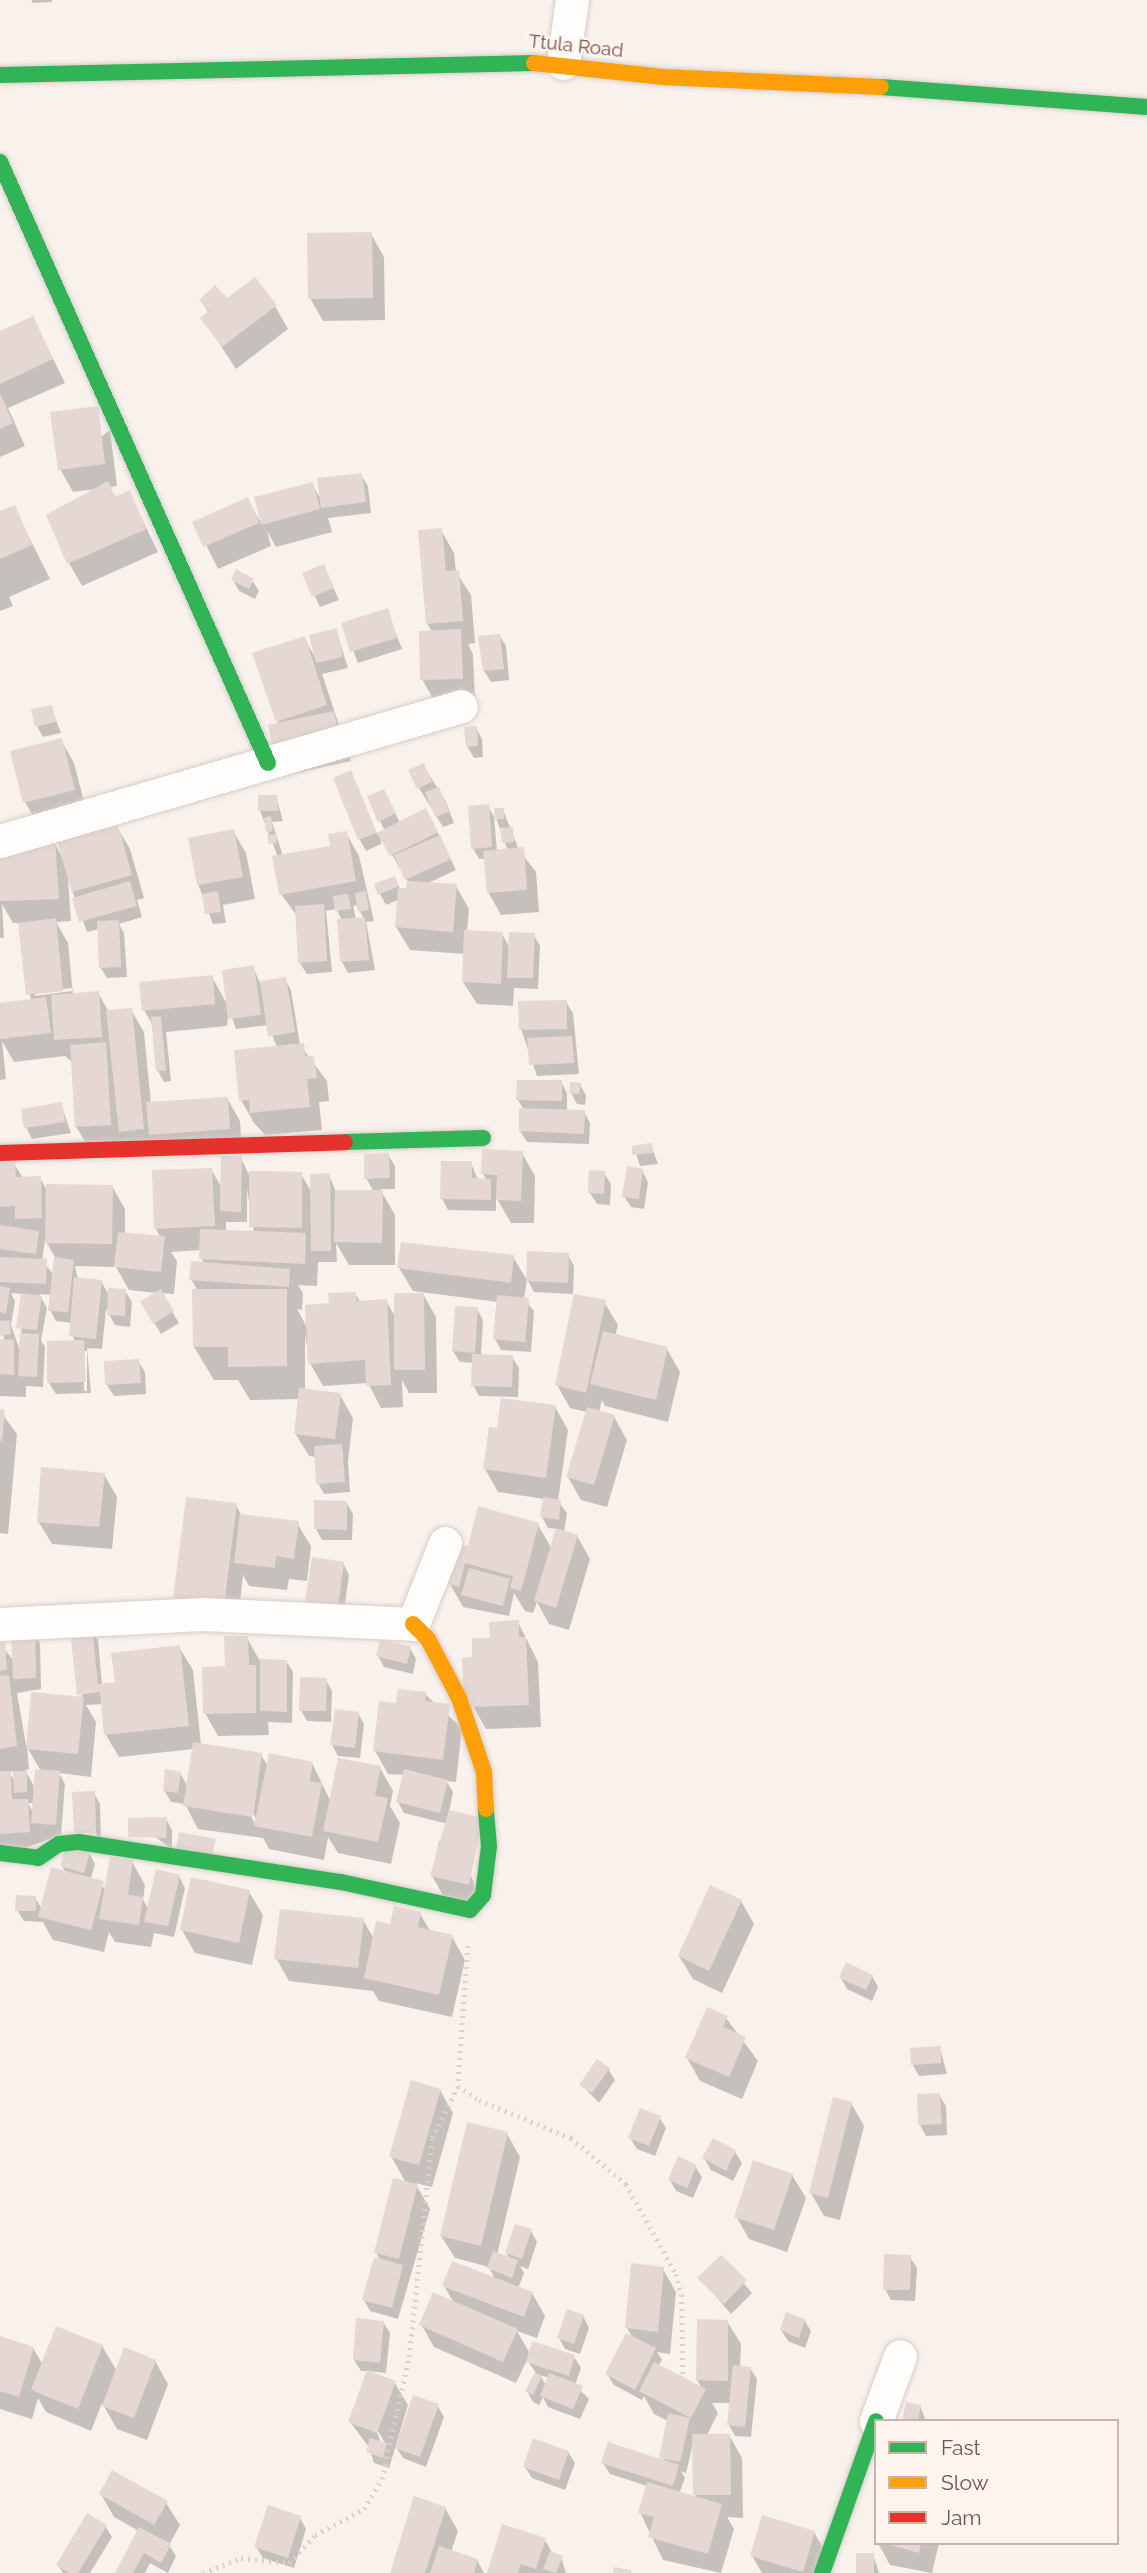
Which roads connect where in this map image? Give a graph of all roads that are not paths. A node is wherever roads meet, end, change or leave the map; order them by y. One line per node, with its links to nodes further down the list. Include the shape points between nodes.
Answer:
1 (572, 0): 2 (street)
2 (563, 63): 3 (street, Ttula Road); 4 (street, Ttula Road, via 663,78 888,87)
3 (0, 75)
4 (1147, 107)
5 (0, 162): 7 (street)
6 (461, 706): 7 (street)
7 (268, 763): 8 (street)
8 (0, 841)
9 (483, 1138): 10 (street)
10 (0, 1153)
11 (445, 1543): 13 (street)
12 (0, 1624): 13 (street, via 203,1614)
13 (413, 1624): 14 (street, via 428,1639 459,1698 484,1772 489,1846 483,1895 470,1910 341,1882 79,1842 59,1843 38,1858)
14 (0, 1853)
15 (900, 2356): 16 (street)
16 (877, 2419)
17 (874, 2427): 18 (street)
18 (822, 2573)

